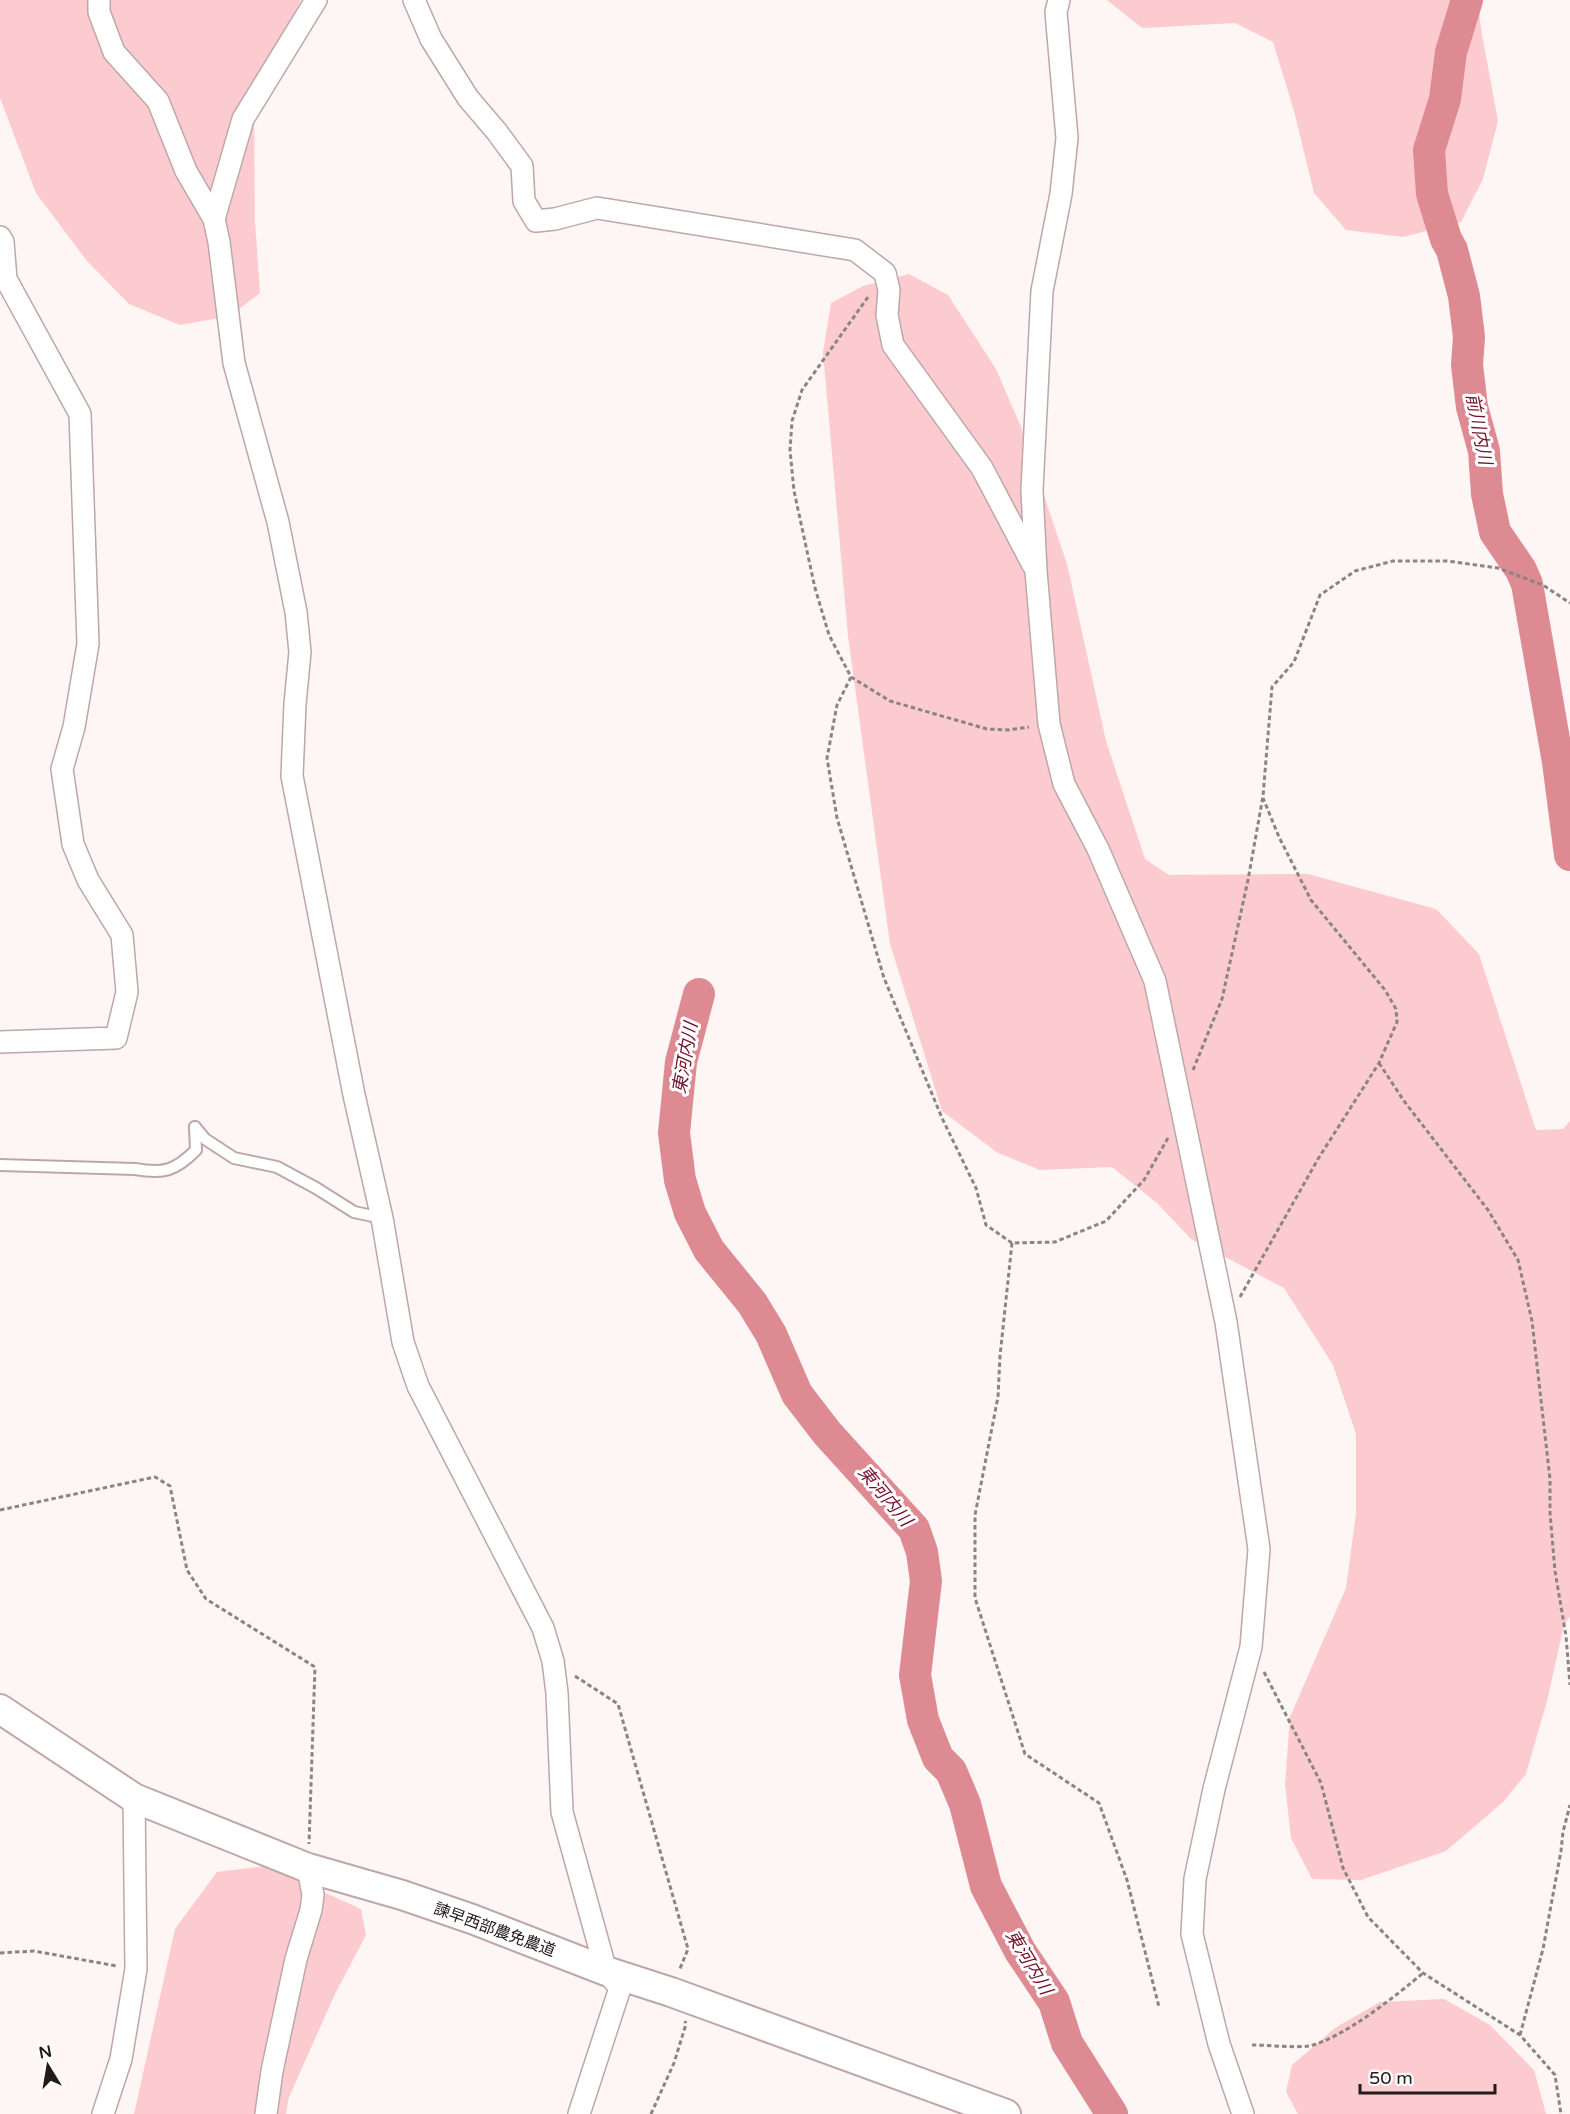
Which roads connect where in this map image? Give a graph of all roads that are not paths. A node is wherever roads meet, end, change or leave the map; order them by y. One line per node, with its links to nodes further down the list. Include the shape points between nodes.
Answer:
1 (99, 0): 5 (street, via 99,12 114,52 158,101 186,171)
2 (316, 0): 5 (street, via 243,119)
3 (414, 0): 7 (street, via 431,39 468,98 522,166 524,201 536,221 597,208 855,250 885,273 893,345 982,468)
4 (1059, 0): 7 (street, via 1056,12 1067,138 1061,194 1042,291 1032,490)
5 (214, 219): 10 (street, via 234,363 278,522 296,612 300,652 292,776)
6 (0, 237): 8 (street, via 6,279 80,414 88,644 74,727 62,770 73,844 88,880 122,935 127,992 116,1038)
7 (1036, 571): 19 (street, via 1049,724 1065,784 1098,849 1155,981 1226,1322 1259,1549 1251,1647 1199,1857 1192,1934 1219,2044)
8 (0, 1042)
9 (0, 1165): 10 (lane, via 156,1173 181,1165 196,1150 195,1127 205,1139 234,1158 277,1167 354,1212)
10 (382, 1218): 14 (street, via 403,1342 418,1386 543,1628 553,1661 562,1812)
11 (0, 1709): 12 (street, 諫早西部農免農道)
12 (134, 1798): 13 (street, 諫早西部農免農道); 15 (street, via 136,1969 121,2059)
13 (308, 1868): 14 (street, 諫早西部農免農道, via 472,1919); 16 (street, via 313,1895 311,1910 294,1970)
14 (606, 1971): 17 (street, via 620,1988); 18 (street, 諫早西部農免農道)
15 (104, 2114)
16 (266, 2114)
17 (579, 2114)
18 (1006, 2114)
19 (1243, 2114)

